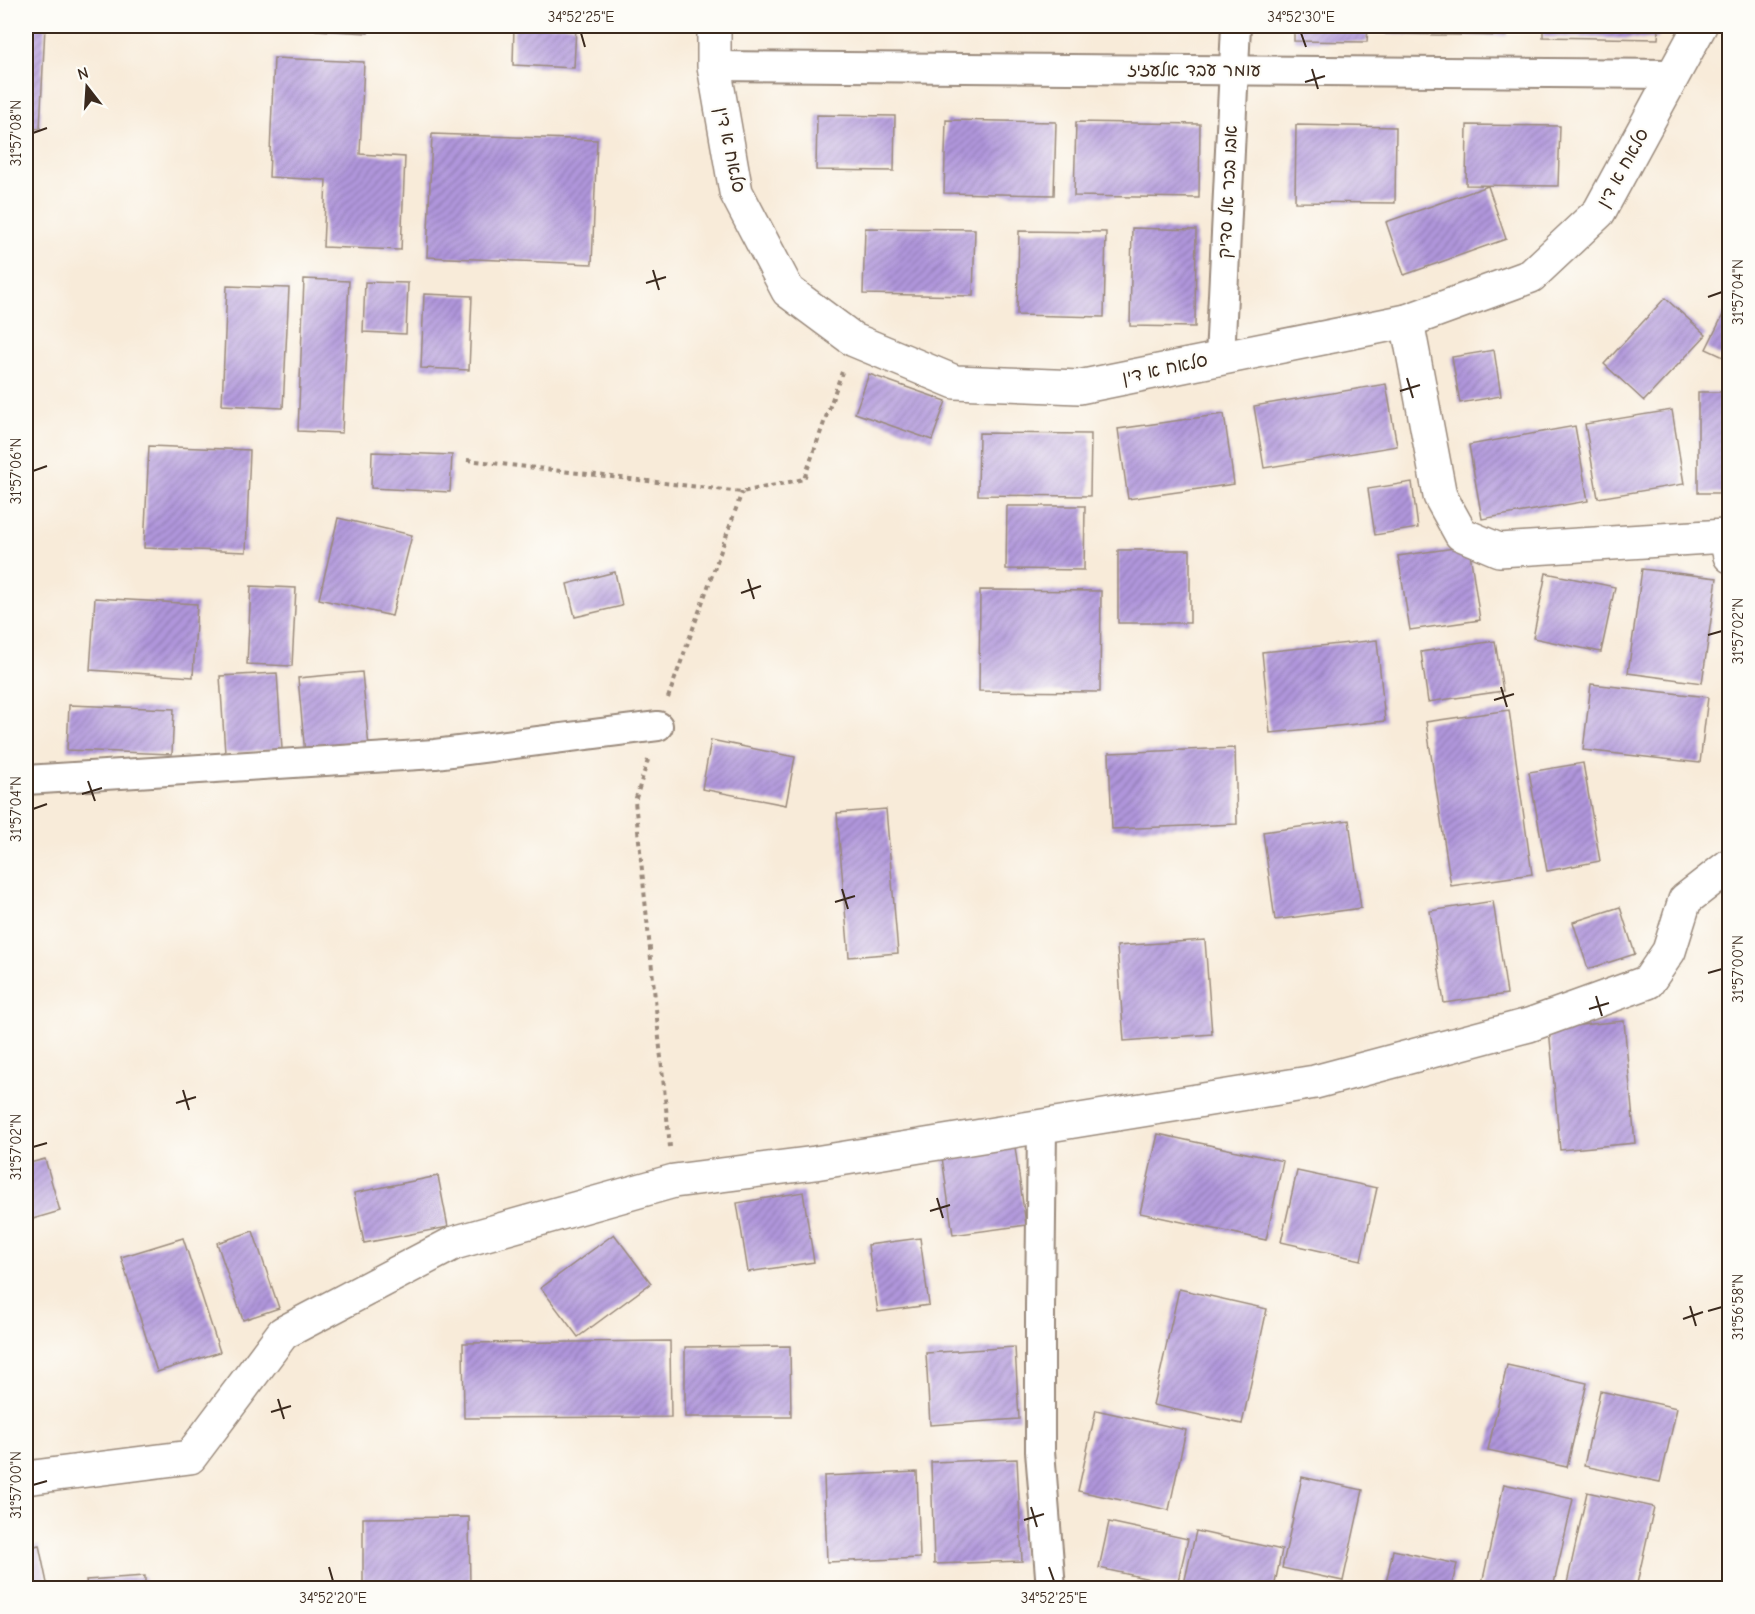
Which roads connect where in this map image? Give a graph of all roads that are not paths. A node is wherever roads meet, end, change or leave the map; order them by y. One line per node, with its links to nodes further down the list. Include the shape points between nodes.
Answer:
1 (714, 26): 4 (street, סלאח א דין)
2 (1236, 26): 5 (street, אבו בכר אל סדיק)
3 (1700, 26): 6 (street, סלאח א דין)
4 (714, 66): 5 (street, עומר עבד אלעזיז); 8 (street, סלאח א דין, via 736,192 788,291 854,340 955,382 1079,387)
5 (1233, 71): 6 (street, עומר עבד אלעזיז); 8 (street, אבו בכר אל סדיק)
6 (1674, 74): 7 (street, סלאח א דין, via 1599,212 1531,276)
7 (1407, 321): 8 (street, סלאח א דין); 9 (street, via 1440,496 1461,534 1499,550 1725,536)
8 (1220, 358)
9 (1730, 556)
10 (658, 726): 11 (street, via 435,754)
11 (26, 780)
12 (1730, 865): 13 (street, via 1685,900 1670,951 1648,982 1529,1025 1315,1082)
13 (1042, 1126): 14 (street, via 674,1181 454,1243 283,1333 190,1457); 15 (street, via 1040,1451)
14 (26, 1478)
15 (1051, 1588)

